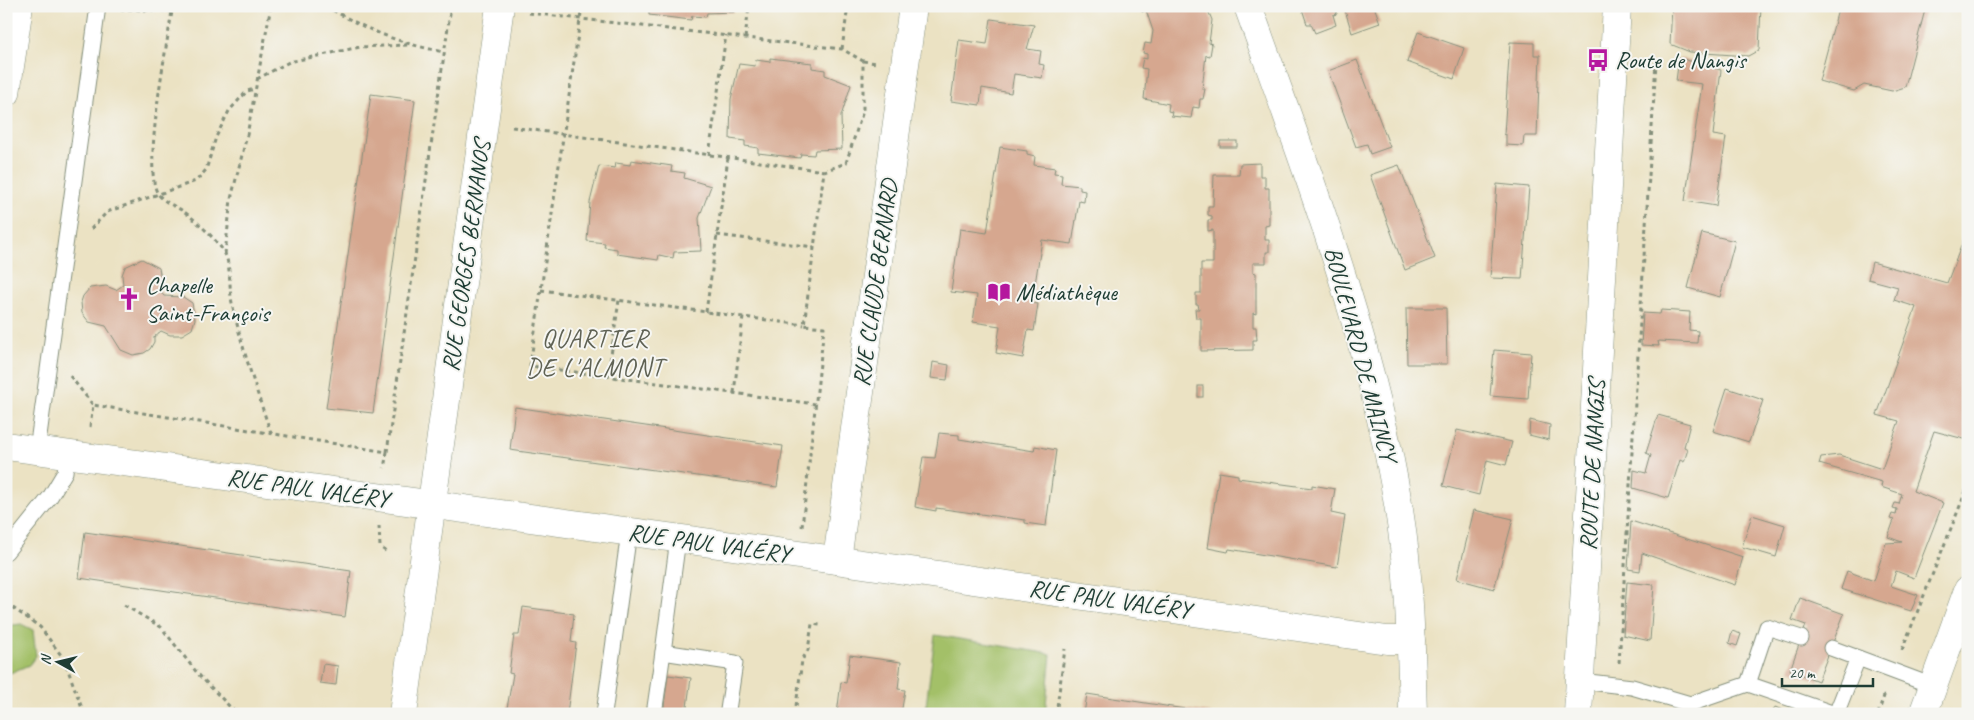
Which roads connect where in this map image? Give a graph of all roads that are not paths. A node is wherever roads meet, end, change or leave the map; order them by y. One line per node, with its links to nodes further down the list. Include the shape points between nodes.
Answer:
1 (19, 6): 7 (street)
2 (500, 6): 11 (street, RUE GEORGES BERNANOS)
3 (913, 6): 15 (street, RUE CLAUDE BERNARD)
4 (1248, 6): 18 (street, BOULEVARD DE MAINCY, via 1321,212 1362,340 1400,511)
5 (1617, 6): 22 (street, ROUTE DE NANGIS)
6 (93, 7): 9 (lane)
7 (6, 93)
8 (6, 446): 9 (street, RUE PAUL VALÉRY)
9 (37, 450): 10 (street, RUE PAUL VALÉRY)
10 (76, 456): 11 (street, RUE PAUL VALÉRY); 14 (lane, via 50,496)
11 (432, 505): 12 (street, RUE PAUL VALÉRY); 27 (street, RUE GEORGES BERNANOS)
12 (629, 532): 13 (street, RUE PAUL VALÉRY); 28 (lane)
13 (678, 538): 15 (street, RUE PAUL VALÉRY); 20 (lane)
14 (6, 552)
15 (837, 560): 18 (street, RUE PAUL VALÉRY, via 1387,640)
16 (1966, 597): 24 (street)
17 (1802, 638): 23 (lane, via 1767,627)
18 (1411, 640): 30 (street, BOULEVARD DE MAINCY)
19 (1831, 648): 21 (lane)
20 (663, 652): 26 (lane, via 734,663); 29 (lane)
21 (1858, 658): 24 (lane); 32 (lane)
22 (1580, 681): 25 (lane, via 1632,687); 31 (street, ROUTE DE NANGIS)
23 (1748, 684): 25 (lane); 32 (lane)
24 (1933, 686): 33 (street)
25 (1689, 709)
26 (728, 710)
27 (403, 714)
28 (604, 714)
29 (654, 714)
30 (1413, 714)
31 (1578, 714)
32 (1835, 714)
33 (1922, 714)

